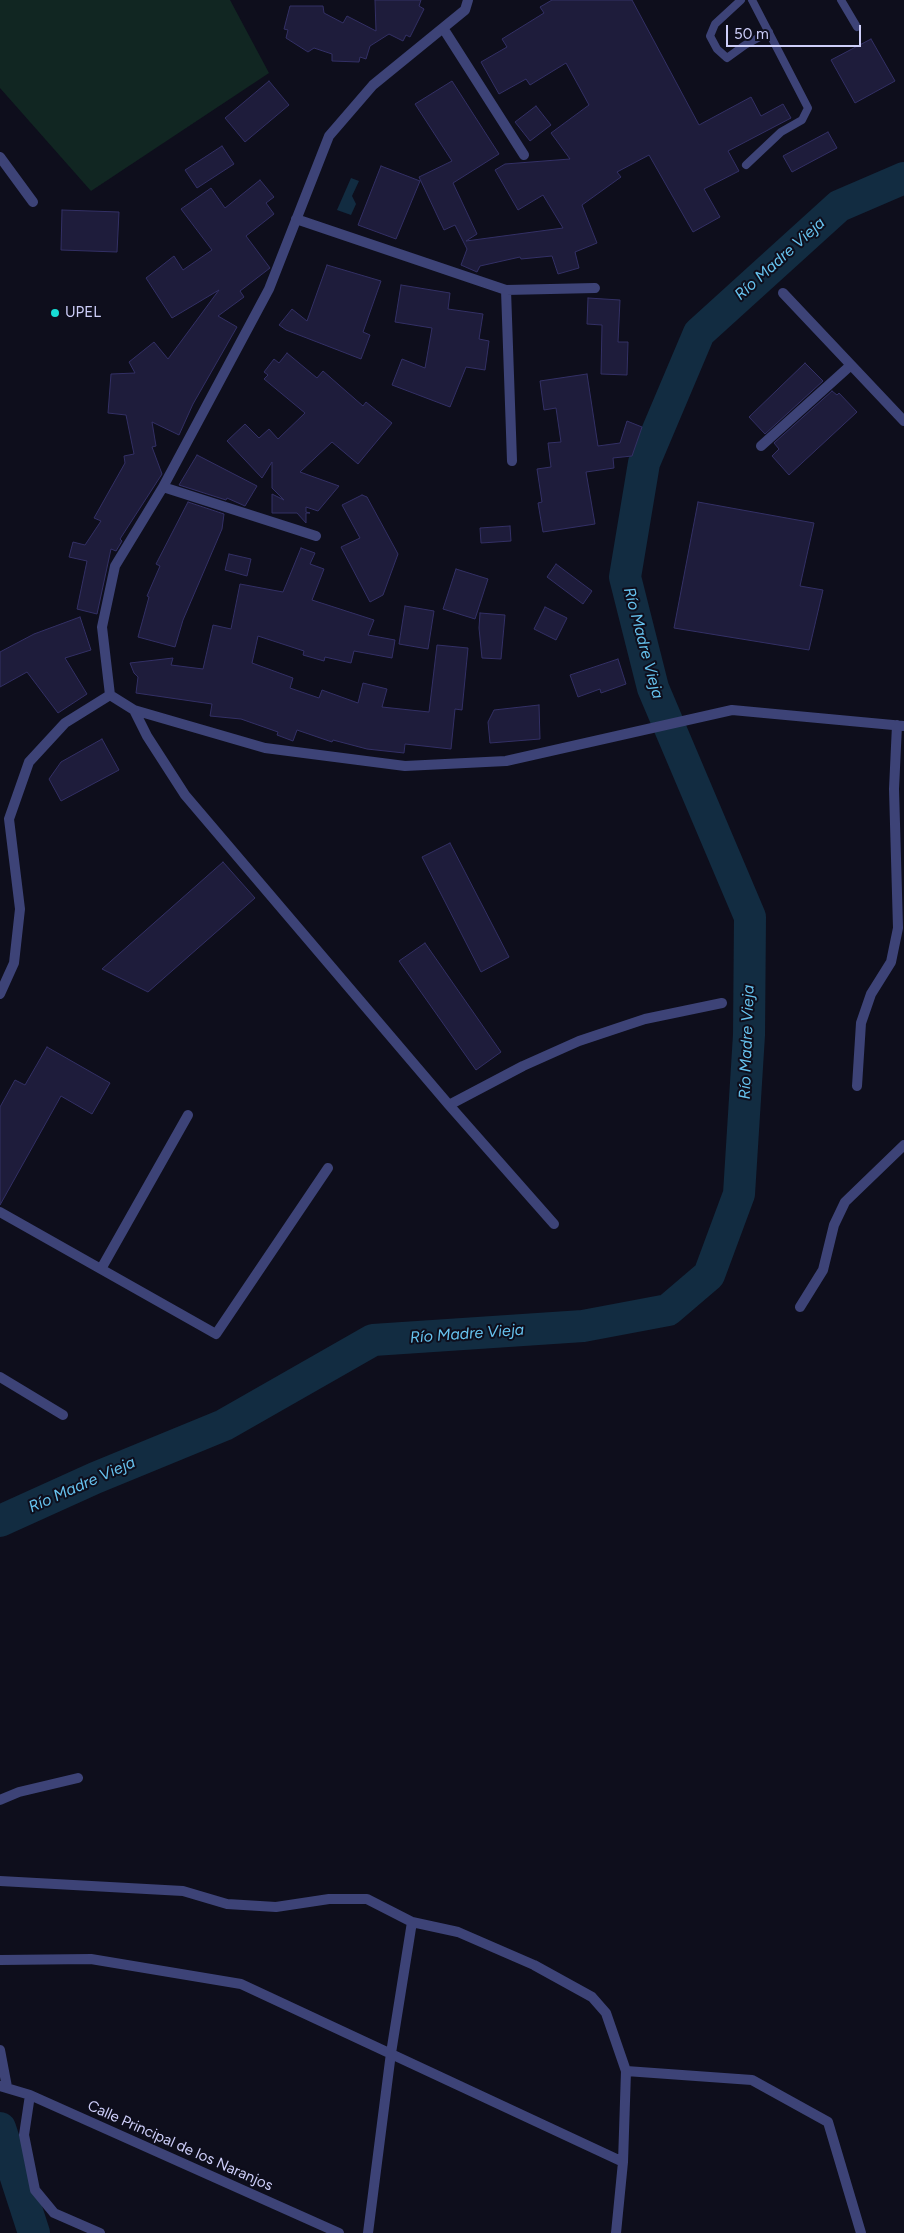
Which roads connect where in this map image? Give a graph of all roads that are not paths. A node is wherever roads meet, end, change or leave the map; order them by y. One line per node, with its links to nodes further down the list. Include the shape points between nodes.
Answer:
1 (468, 0): 6 (street, via 465,10)
2 (741, 0): 7 (lane, via 716,24 710,36 716,49 727,58)
3 (752, 0): 7 (lane)
4 (841, 0): 5 (lane)
5 (857, 27)
6 (443, 28): 8 (street); 12 (street, via 373,85 328,136)
7 (768, 32): 10 (lane, via 808,108 802,120 781,132)
8 (524, 155)
9 (0, 157): 11 (street)
10 (746, 165)
11 (33, 202)
12 (296, 219): 14 (street); 20 (street, via 269,288)
13 (595, 288): 14 (street)
14 (506, 290): 19 (street)
15 (782, 293): 16 (street)
16 (851, 365): 17 (street); 18 (street)
17 (904, 421)
18 (761, 446)
19 (512, 461)
20 (163, 487): 21 (street); 22 (street, via 115,566 102,627)
21 (316, 536)
22 (110, 695): 23 (street); 25 (street, via 65,723 29,762)
23 (134, 710): 24 (street, via 265,748 405,766 506,761 732,710); 29 (street, via 185,795)
24 (900, 725): 28 (street, via 894,788 898,928 891,962 871,994 861,1023)
25 (5, 816): 26 (street, via 20,909 14,963)
26 (0, 994)
27 (722, 1003): 29 (street, via 646,1019 579,1041)
28 (857, 1086)
29 (449, 1105): 34 (street)
30 (188, 1115): 35 (street)
31 (904, 1145): 36 (street, via 846,1202 834,1225 823,1270)
32 (328, 1168): 35 (street, via 216,1334)
33 (0, 1212): 35 (street)
34 (554, 1224)
35 (101, 1269)
36 (800, 1307)
37 (0, 1377): 38 (street)
38 (63, 1415)
39 (78, 1778): 40 (street, via 18,1792)
40 (0, 1800)
41 (0, 1881): 42 (street, via 183,1891 227,1904 276,1907 328,1899 367,1899)
42 (412, 1922): 45 (street); 46 (street, via 458,1932 534,1965 592,1997 606,2013)
43 (0, 1960): 45 (street, via 92,1959 241,1984)
44 (0, 2050): 47 (street)
45 (391, 2053): 49 (street); 52 (street)
46 (626, 2071): 49 (street); 54 (street, via 752,2080 828,2122)
47 (4, 2086): 48 (street, Calle Principal de los Naranjos)
48 (30, 2095): 50 (street, via 24,2135 35,2190 54,2213); 51 (street, Calle Principal de los Naranjos)
49 (623, 2162): 53 (street)
50 (100, 2233)
51 (340, 2233)
52 (368, 2233)
53 (616, 2233)
54 (861, 2233)

